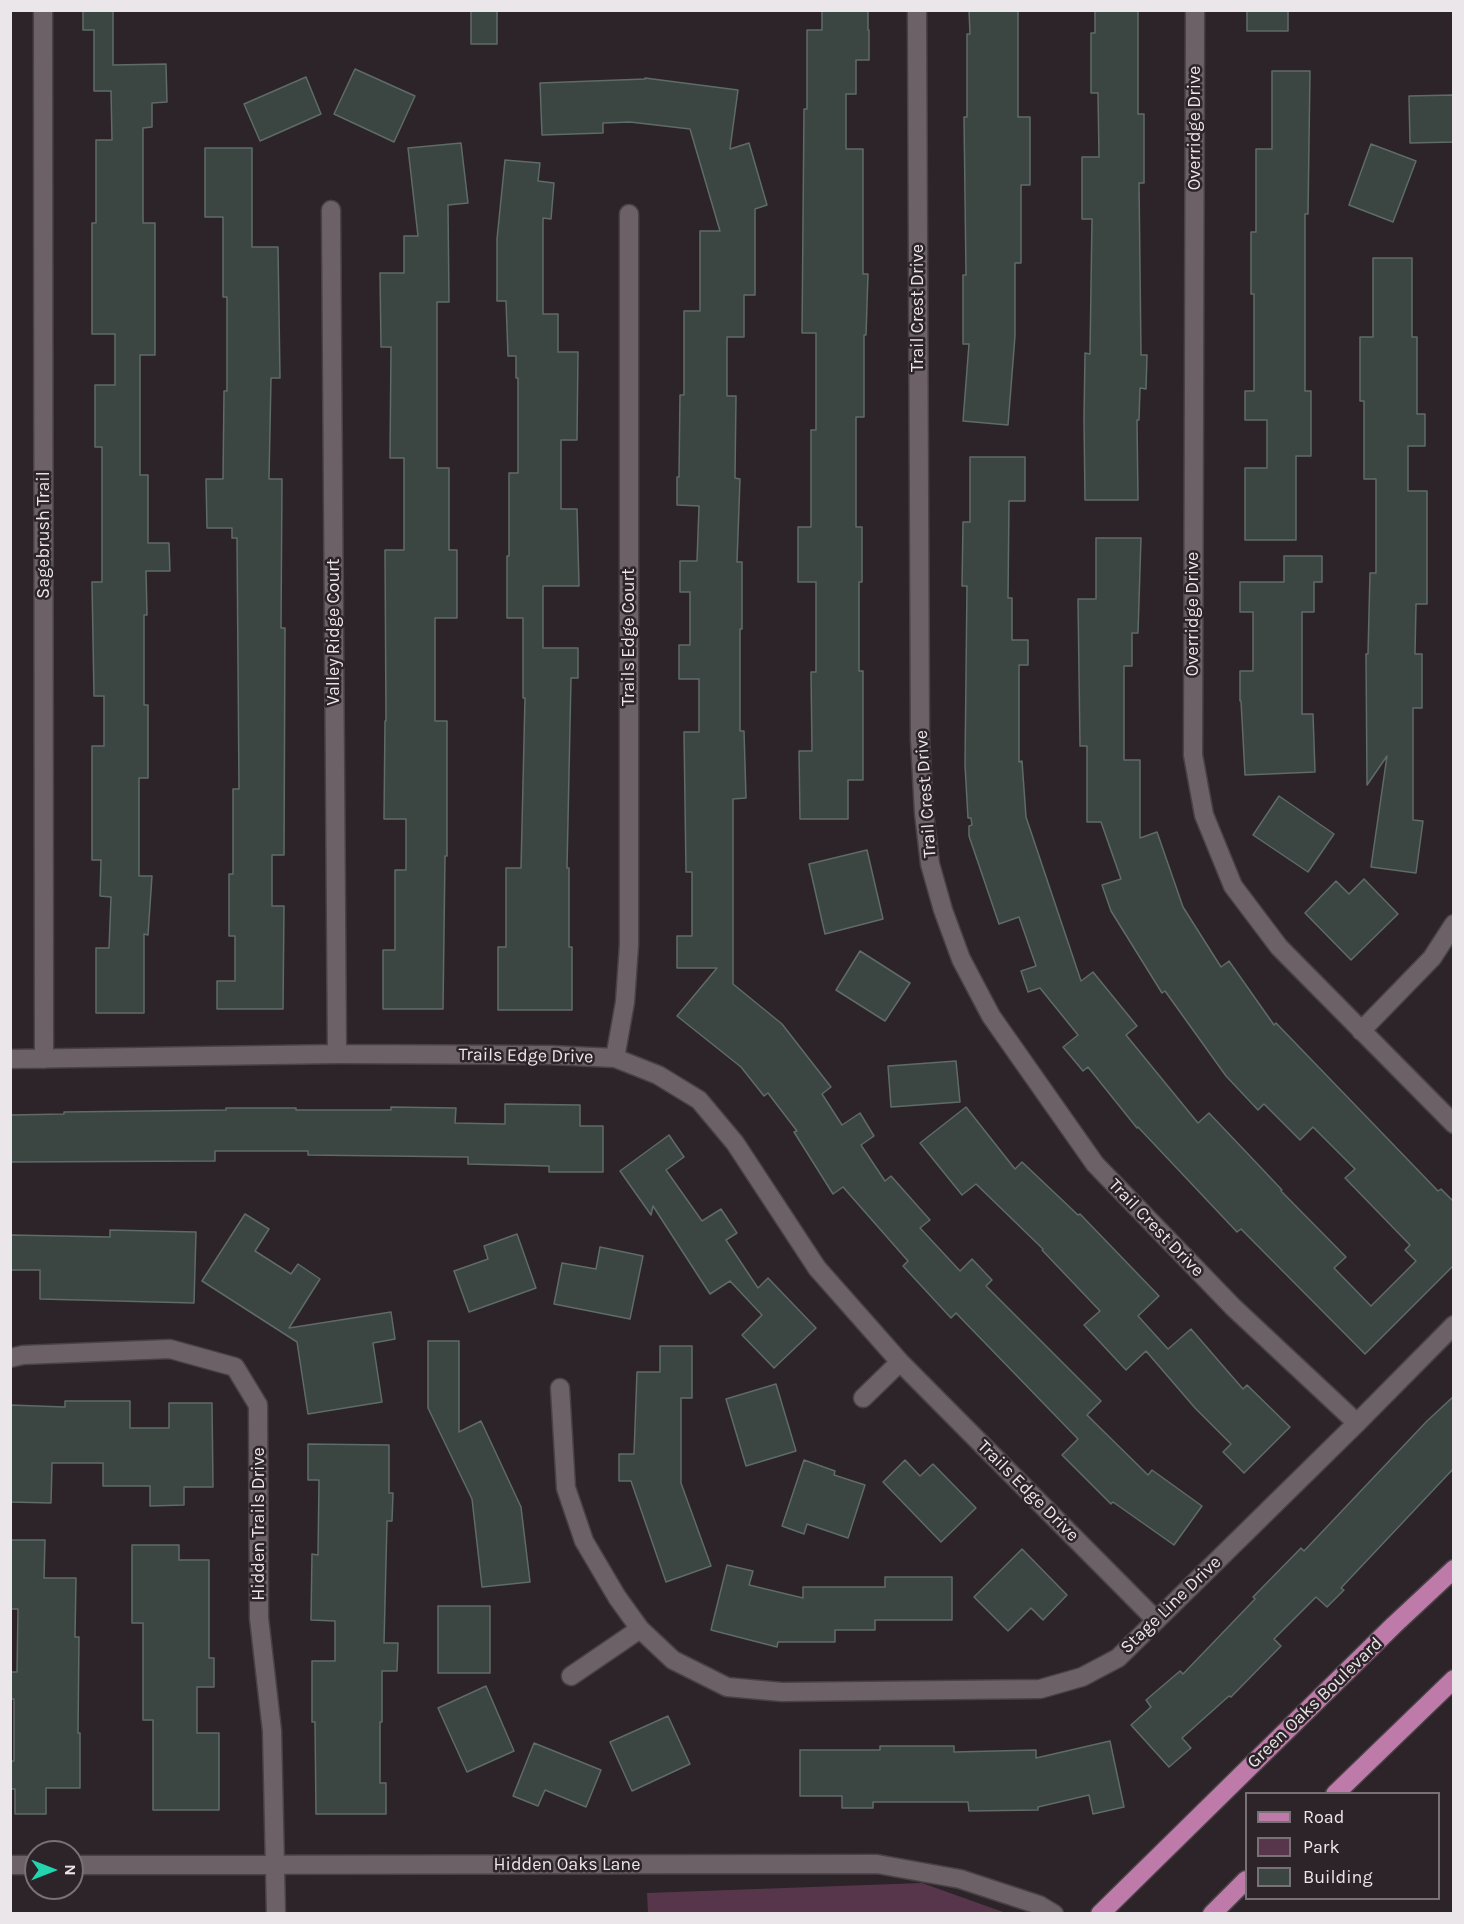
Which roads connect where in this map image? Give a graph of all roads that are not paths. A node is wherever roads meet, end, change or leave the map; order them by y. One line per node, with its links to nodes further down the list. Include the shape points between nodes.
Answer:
1 (43, 10): 11 (street, Sagebrush Trail)
2 (917, 10): 18 (street, Trail Crest Drive, via 920,739 930,864 943,910 961,959 991,1016 1095,1164 1233,1307)
3 (1195, 10): 7 (street, Overridge Drive, via 1192,755 1204,815 1233,886 1279,947)
4 (331, 210): 8 (street, Valley Ridge Court)
5 (629, 214): 9 (street, Trails Edge Court, via 629,945 625,1002)
6 (1454, 924): 7 (street, via 1432,958)
7 (1361, 1031): 12 (street, Overridge Drive)
8 (337, 1054): 9 (street, Trails Edge Drive); 11 (street, Trails Edge Drive)
9 (615, 1058): 15 (street, Trails Edge Drive, via 658,1076 699,1100 735,1143 817,1268)
10 (10, 1059): 11 (street, Trails Edge Drive)
11 (44, 1059)
12 (1454, 1124)
13 (1454, 1325): 18 (street, Stage Line Drive)
14 (10, 1358): 26 (street, Hidden Trails Drive, via 170,1349 235,1367 258,1405 259,1618 272,1731)
15 (900, 1362): 17 (street); 20 (street, Trails Edge Drive)
16 (560, 1389): 21 (street, Stage Line Drive, via 566,1488 584,1541)
17 (863, 1398)
18 (1357, 1423): 20 (street, Stage Line Drive)
19 (1454, 1569): 30 (main road, Green Oaks Boulevard)
20 (1156, 1620): 21 (street, Stage Line Drive, via 1118,1658 1082,1677 1040,1689 782,1692 727,1687 673,1660)
21 (640, 1629): 22 (street)
22 (571, 1676)
23 (1454, 1679): 24 (main road)
24 (1337, 1792)
25 (84, 1865): 26 (street, Hidden Oaks Lane)
26 (275, 1866): 28 (street, Hidden Trails Drive); 29 (street, Hidden Oaks Lane, via 877,1864 960,1879 1039,1905)
27 (1245, 1881): 31 (main road)
28 (276, 1914)
29 (1054, 1914)
30 (1100, 1914)
31 (1212, 1914)

